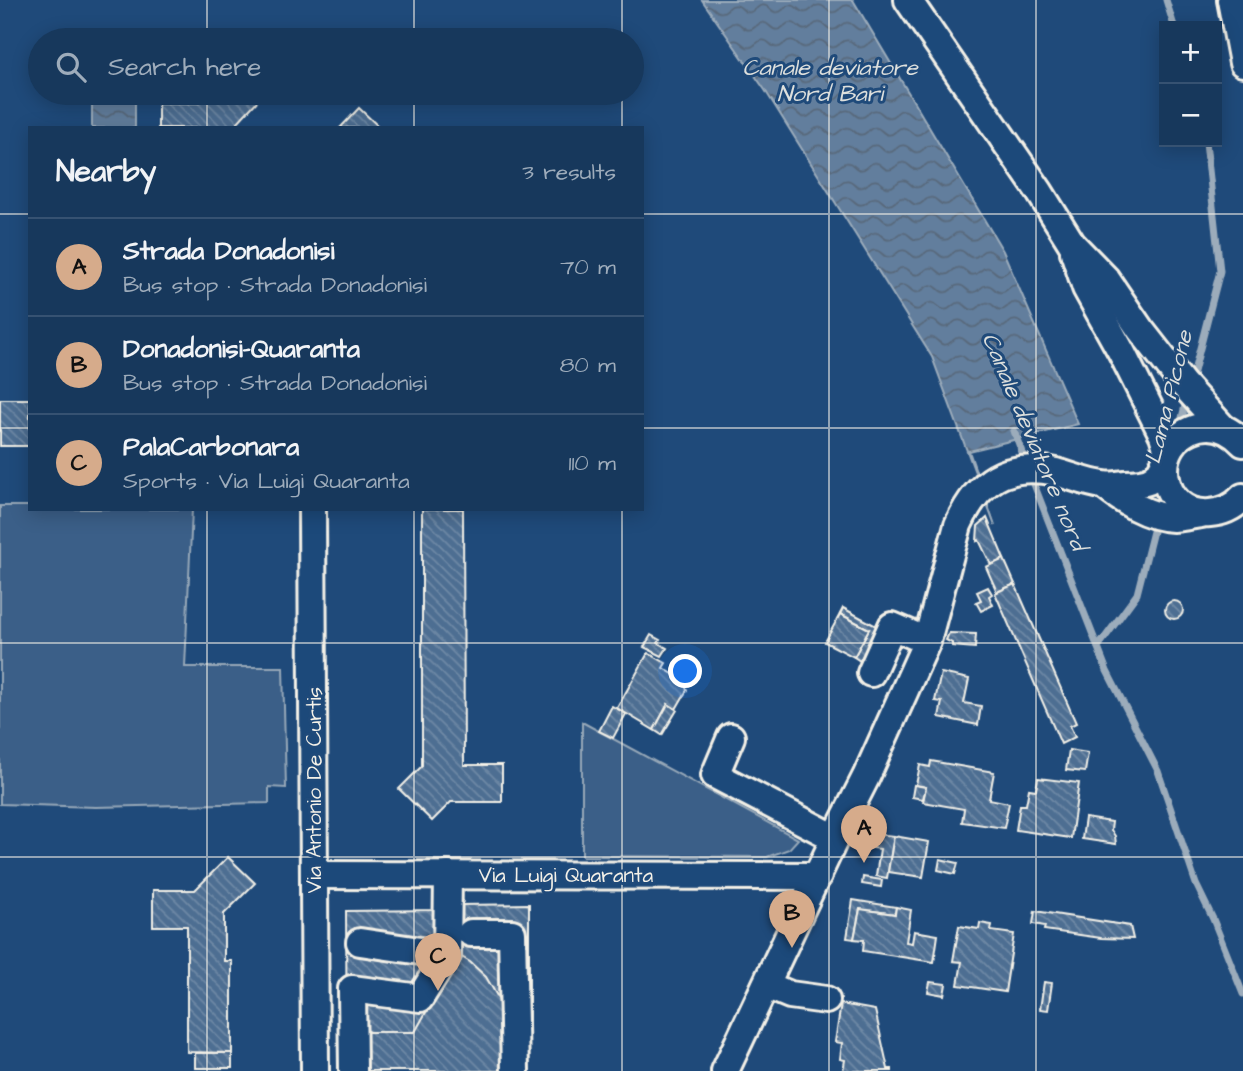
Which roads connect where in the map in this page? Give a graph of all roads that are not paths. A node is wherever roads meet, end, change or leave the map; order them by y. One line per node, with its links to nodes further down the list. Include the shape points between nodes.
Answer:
1 (908, 0): 4 (street)
2 (1231, 0): 3 (street)
3 (1243, 63)
4 (1072, 244): 5 (street, via 1106,279 1183,384); 6 (street, via 1086,288 1163,435)
5 (1233, 435): 6 (street, via 1206,425 1190,429 1177,439)
6 (1166, 458): 7 (street, via 1155,478 1138,484); 10 (street, via 1166,482 1173,497)
7 (1103, 485): 10 (street, via 1128,504 1157,515); 11 (street, via 1028,468 996,476 984,485 958,525)
8 (1240, 502): 10 (street, via 1219,513)
9 (312, 511): 15 (street, Via Antonio De Curtis)
10 (1202, 514)
11 (927, 640): 12 (street, via 892,626); 14 (street)
12 (872, 673)
13 (731, 737): 14 (street, via 715,775)
14 (835, 838): 17 (street)
15 (315, 875): 16 (street, Via Luigi Quaranta); 23 (street, Via Antonio De Curtis)
16 (448, 875): 17 (street, Via Luigi Quaranta); 20 (street)
17 (818, 876): 21 (street)
18 (471, 933): 25 (street, via 512,933)
19 (360, 942): 20 (street)
20 (447, 956): 24 (street, via 420,998 352,989)
21 (766, 985): 22 (street, via 790,995); 26 (street)
22 (827, 1000)
23 (315, 1071)
24 (353, 1071)
25 (514, 1071)
26 (725, 1071)

